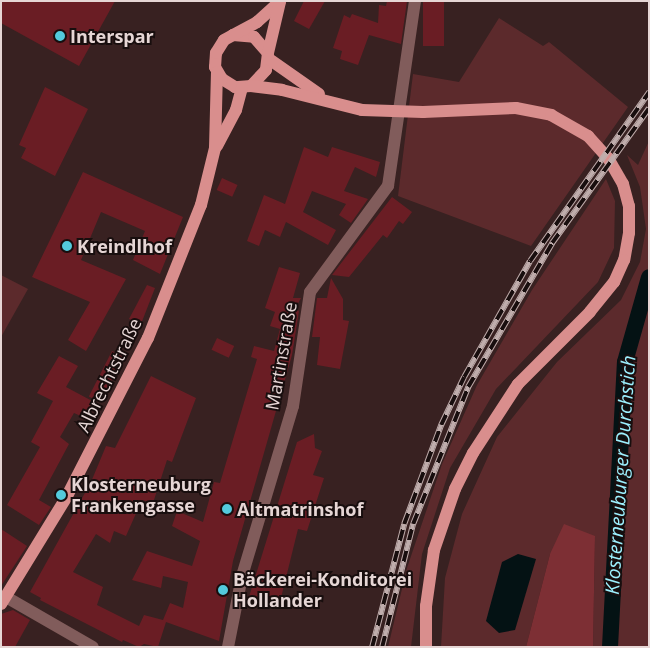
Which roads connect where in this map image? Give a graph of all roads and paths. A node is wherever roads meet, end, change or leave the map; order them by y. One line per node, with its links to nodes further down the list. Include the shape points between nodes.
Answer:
1 (280, 1): 3 (main road, via 257,22); 4 (main road)
2 (415, 1): 11 (street, Martinstraße, via 388,186 310,292 293,406 242,576)
3 (233, 35): 4 (main road, via 254,37); 5 (main road, via 218,48 215,58)
4 (268, 56): 6 (main road, via 262,77); 7 (main road, via 292,78)
5 (217, 72): 6 (main road, via 228,84); 8 (main road, Albrechtstraße)
6 (246, 87): 7 (main road); 8 (main road, Albrechtstraße)
7 (330, 100): 12 (main road, via 362,110 422,112 516,108 551,115 588,136 608,158 623,184 629,206 624,260 614,282 590,312 518,384 455,488 434,550 426,606)
8 (215, 148): 9 (main road, Albrechtstraße, via 201,205 148,338 66,498)
9 (4, 600): 10 (street)
10 (93, 647)
11 (228, 647)
12 (426, 647)

